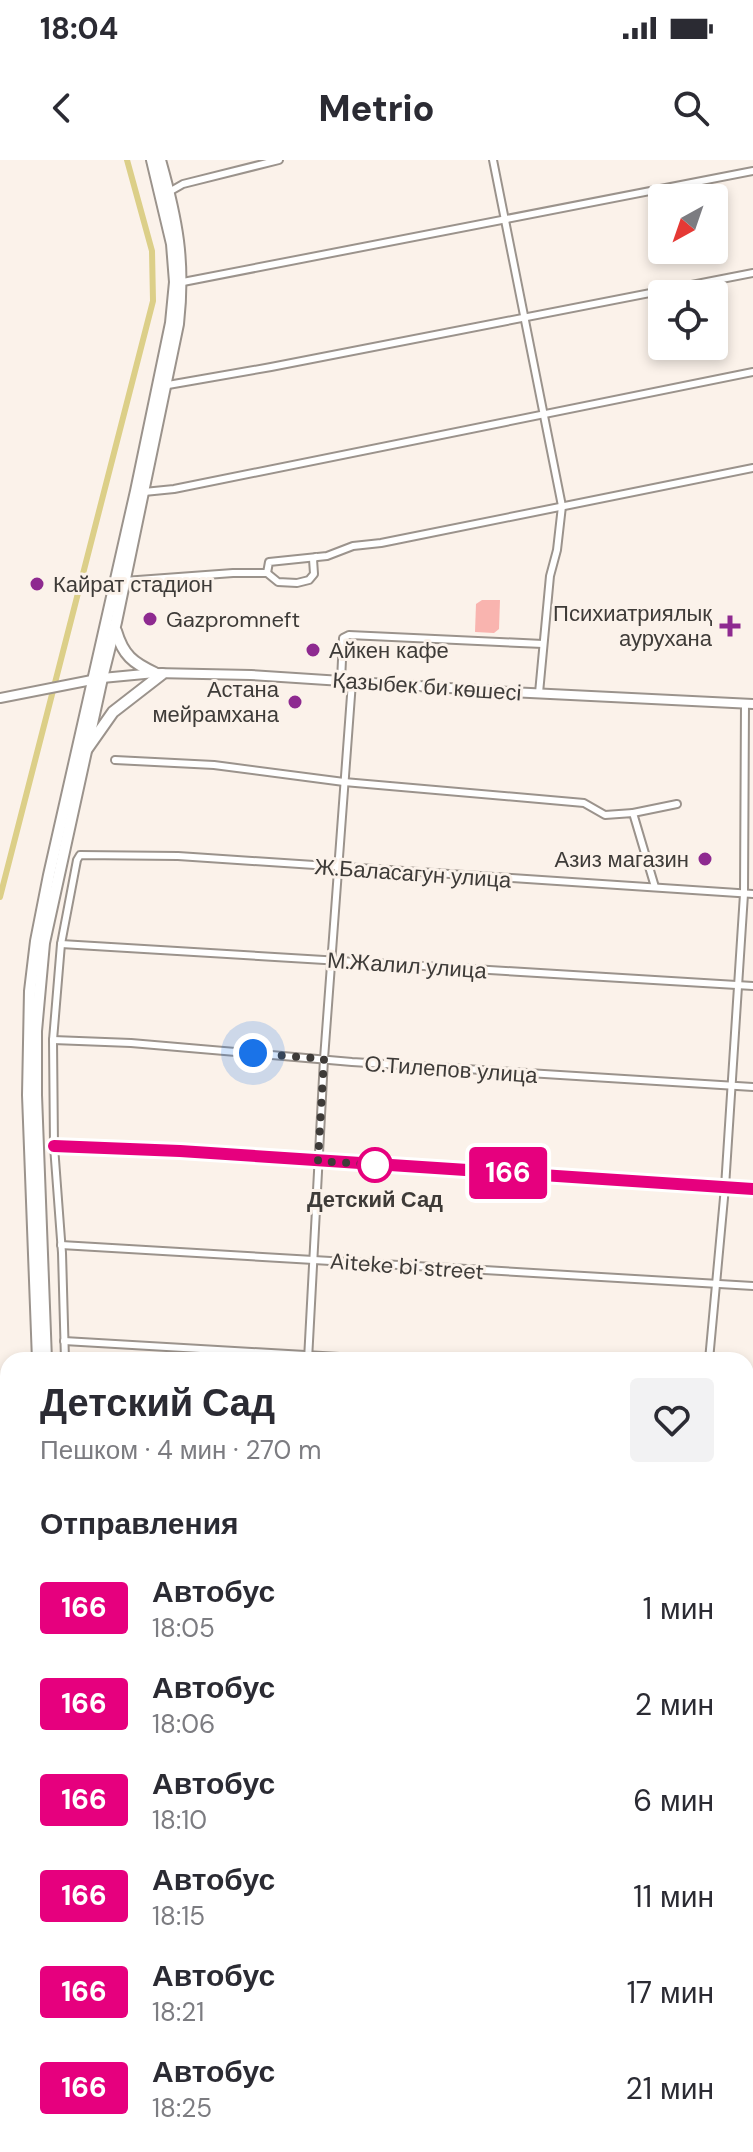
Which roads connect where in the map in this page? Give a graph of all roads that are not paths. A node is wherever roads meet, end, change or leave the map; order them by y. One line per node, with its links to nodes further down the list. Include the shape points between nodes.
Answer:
1 (152, 160): 23 (highway, via 172,244 171,323)
2 (160, 160): 6 (highway)
3 (279, 160): 6 (street)
4 (493, 160): 7 (street)
5 (753, 171): 7 (street)
6 (169, 192): 9 (highway)
7 (505, 220): 9 (street); 10 (street)
8 (753, 273): 10 (street)
9 (183, 282): 12 (highway)
10 (525, 319): 12 (street); 13 (street)
11 (753, 372): 13 (street)
12 (168, 385): 15 (highway)
13 (544, 414): 15 (street); 16 (street)
14 (753, 468): 16 (street)
15 (144, 492): 19 (highway)
16 (562, 506): 17 (street); 21 (street)
17 (316, 557): 18 (street, via 269,562); 18 (street, via 309,580 278,582)
18 (267, 573): 19 (street)
19 (124, 581): 20 (highway)
20 (115, 629): 22 (highway, via 124,654); 23 (highway)
21 (543, 644): 24 (street, via 349,635 343,638); 26 (street)
22 (159, 674): 23 (main road, Қазыбек би көшесі); 24 (main road, Қазыбек би көшесі); 29 (highway, via 113,712)
23 (98, 678): 27 (main road, Қазыбек би көшесі); 29 (highway); 59 (highway, via 49,875 30,991 28,1095)
24 (341, 681): 25 (main road, Қазыбек би көшесі)
25 (352, 682): 26 (main road, Қазыбек би көшесі); 31 (street)
26 (539, 693): 28 (main road, Қазыбек би көшесі)
27 (0, 698)
28 (749, 704): 32 (street)
29 (86, 750): 60 (highway, via 46,929 38,992 36,1095)
30 (115, 760): 31 (street, via 214,765)
31 (344, 782): 35 (street, via 584,803 605,815); 38 (street)
32 (745, 783): 33 (street); 36 (street)
33 (753, 783)
34 (677, 804): 35 (street)
35 (633, 813): 39 (street)
36 (744, 864): 37 (street); 40 (street)
37 (753, 864)
38 (338, 867): 39 (street, Ж.Баласагун улица); 42 (street, Ж.Баласагун улица, via 83,854 77,860); 43 (street)
39 (655, 887): 40 (street, Ж.Баласагун улица)
40 (744, 894): 41 (street, Ж.Баласагун улица); 44 (street)
41 (753, 894)
42 (61, 944): 43 (street, М.Жалил улица); 46 (street)
43 (331, 960): 44 (street, М.Жалил улица); 47 (street)
44 (738, 985): 45 (street, М.Жалил улица); 48 (street)
45 (753, 986)
46 (53, 1040): 47 (street, О.Тилепов улица); 50 (street)
47 (324, 1059): 48 (street, О.Тилепов улица); 51 (street)
48 (732, 1086): 49 (street, О.Тилепов улица); 52 (street)
49 (753, 1087)
50 (54, 1146): 51 (street); 54 (street)
51 (318, 1161): 52 (street); 55 (street)
52 (725, 1187): 53 (street); 56 (street)
53 (753, 1189)
54 (61, 1245): 55 (street, Aiteke bi street); 58 (street)
55 (314, 1260): 56 (street, Aiteke bi street); 63 (street)
56 (716, 1283): 57 (street, Aiteke bi street); 64 (street)
57 (753, 1286)
58 (64, 1341): 61 (street); 62 (street)
59 (38, 1352)
60 (46, 1352)
61 (65, 1352)
62 (232, 1352)
63 (308, 1352)
64 (710, 1352)

